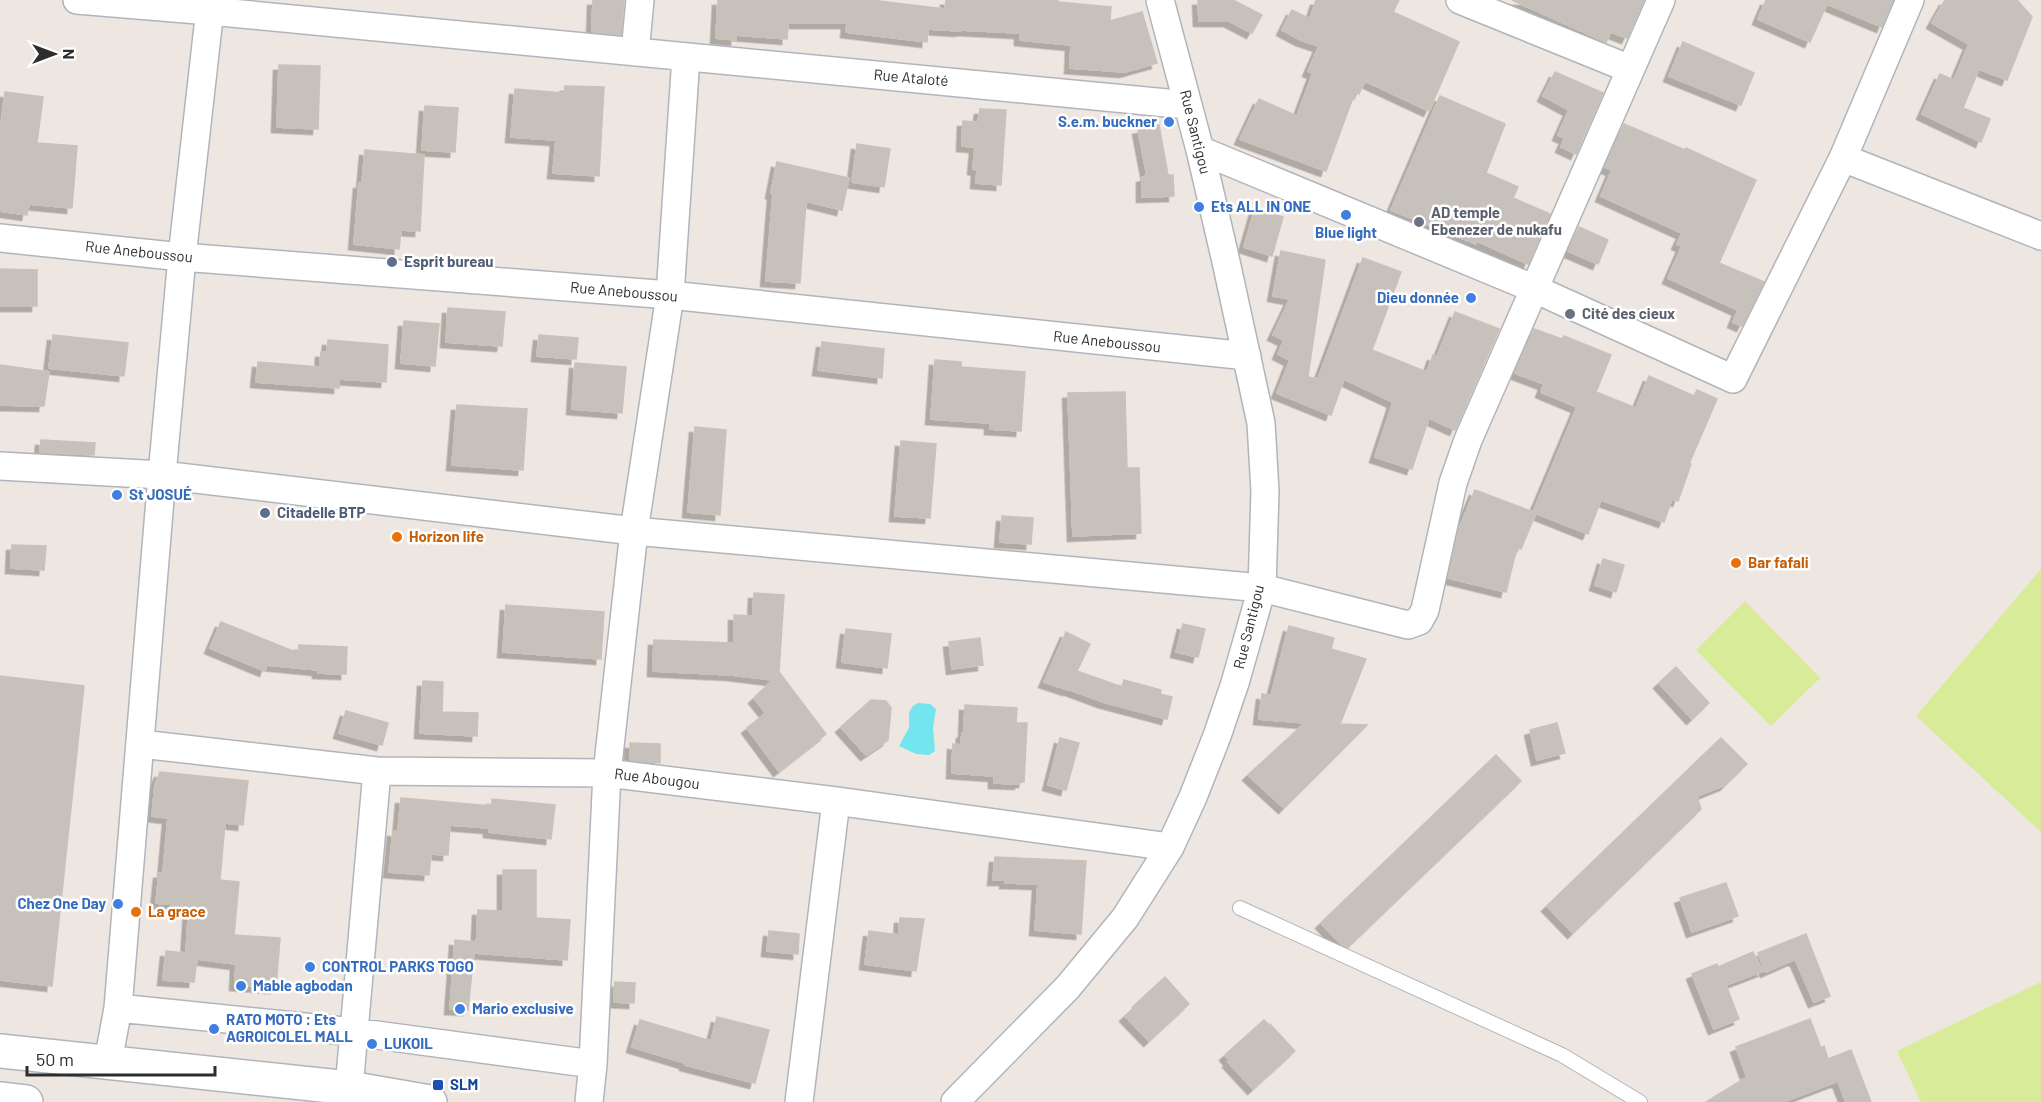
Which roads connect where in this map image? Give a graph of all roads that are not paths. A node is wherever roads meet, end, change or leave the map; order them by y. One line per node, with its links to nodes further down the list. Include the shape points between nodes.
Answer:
1 (77, 0): 7 (street, Rue Ataloté)
2 (640, 0): 8 (street)
3 (1160, 0): 11 (street, Rue Santigou)
4 (1460, 0): 10 (street)
5 (1661, 0): 10 (street)
6 (1910, 0): 13 (street)
7 (210, 5): 8 (street, Rue Ataloté); 16 (street)
8 (635, 52): 9 (street, Rue Ataloté)
9 (686, 57): 11 (street, Rue Ataloté); 18 (street)
10 (1630, 69): 17 (street)
11 (1188, 105): 12 (street, Rue Santigou)
12 (1200, 150): 17 (street); 19 (street, Rue Santigou)
13 (1843, 158): 14 (street); 17 (street, via 1733,379)
14 (2041, 236)
15 (0, 238): 16 (street, Rue Aneboussou)
16 (182, 256): 18 (street, Rue Aneboussou); 21 (street)
17 (1535, 289): 23 (street, via 1468,440 1453,483 1425,610 1419,621 1408,624)
18 (670, 295): 19 (street, Rue Aneboussou); 22 (street)
19 (1247, 356): 23 (street, Rue Santigou, via 1261,423 1265,491)
20 (0, 466): 21 (street)
21 (162, 475): 22 (street); 24 (street)
22 (634, 531): 23 (street); 26 (street)
23 (1262, 588): 28 (street, Rue Santigou, via 1217,736)
24 (141, 744): 25 (street, Rue Abougou); 30 (street)
25 (377, 771): 26 (street, Rue Abougou); 31 (street)
26 (607, 773): 27 (street, Rue Abougou); 34 (street)
27 (836, 801): 28 (street, Rue Abougou); 40 (street)
28 (1170, 847): 41 (street, Rue Santigou, via 1125,918 1068,987)
29 (1240, 908): 42 (lane, via 1562,1055)
30 (118, 1008): 31 (street); 33 (street)
31 (354, 1032): 34 (street); 35 (street)
32 (0, 1052): 33 (main road)
33 (108, 1062): 35 (main road)
34 (593, 1064): 39 (street)
35 (349, 1089): 38 (main road)
36 (0, 1099): 37 (main road)
37 (26, 1102)
38 (430, 1102)
39 (589, 1102)
40 (799, 1102)
41 (956, 1102)
42 (1640, 1102)

